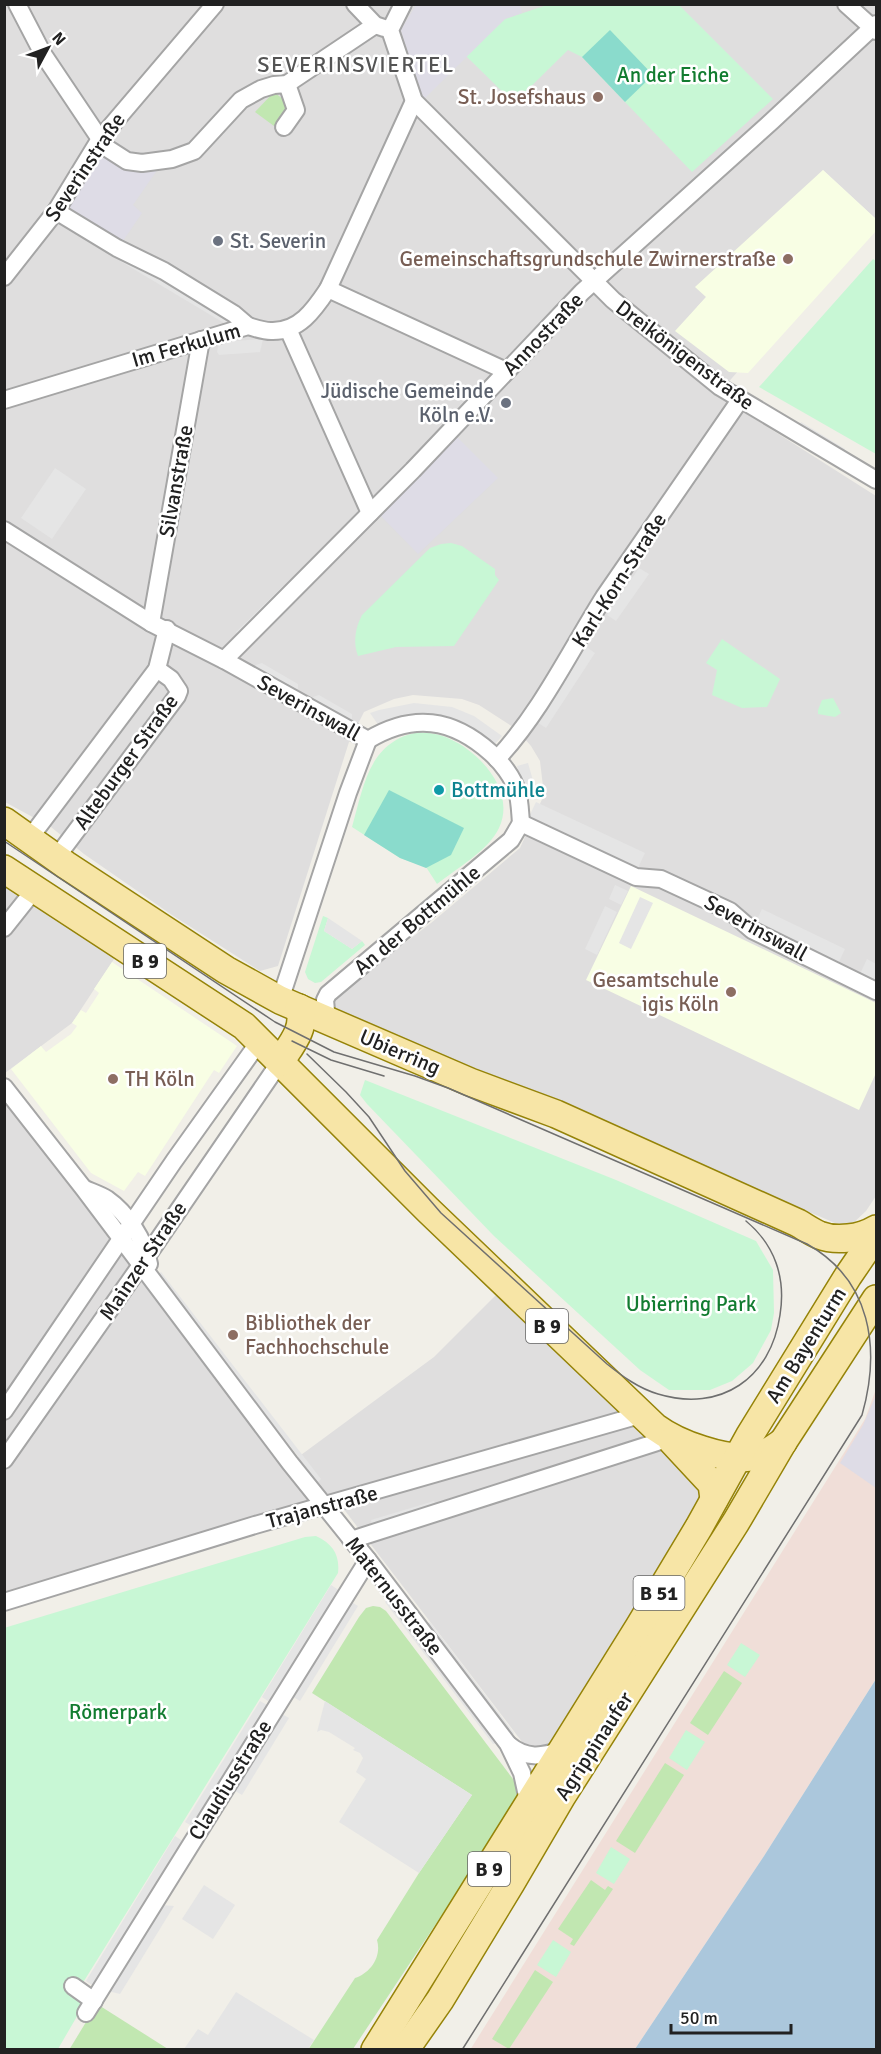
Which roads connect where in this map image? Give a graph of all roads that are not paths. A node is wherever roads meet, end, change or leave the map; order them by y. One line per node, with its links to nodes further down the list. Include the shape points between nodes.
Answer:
1 (17, 4): 11 (street, via 43,54)
2 (214, 4): 11 (street, Severinstraße)
3 (355, 4): 6 (street)
4 (403, 4): 6 (street)
5 (846, 4): 7 (street)
6 (382, 27): 8 (street); 9 (street)
7 (875, 28): 14 (street, Annostraße)
8 (287, 84): 10 (street, via 296,110); 11 (street, via 267,87 241,100 194,151 172,159 127,161)
9 (414, 101): 14 (street, Dreikönigenstraße); 15 (street)
10 (284, 127)
11 (99, 141): 12 (street, Severinstraße)
12 (56, 211): 13 (street, Severinstraße); 16 (street, via 164,271)
13 (4, 277)
14 (595, 283): 19 (street, Annostraße); 21 (street, Dreikönigenstraße, via 685,360)
15 (328, 289): 17 (street, via 311,315); 19 (street)
16 (248, 326): 17 (street, Im Ferkulum, via 270,331); 18 (street, Im Ferkulum)
17 (288, 329): 23 (street)
18 (201, 339): 20 (street, Im Ferkulum); 25 (street, Silvanstraße)
19 (506, 371): 23 (street, Annostraße)
20 (4, 400)
21 (740, 400): 22 (street, Dreikönigenstraße); 29 (street, Karl-Korn-Straße, via 604,597 513,742)
22 (876, 480)
23 (370, 513): 26 (street, Annostraße)
24 (4, 530): 25 (street, Severinswall)
25 (159, 626): 26 (street, Severinswall); 27 (street, Alteburger Straße)
26 (224, 660): 28 (street, Severinswall)
27 (157, 669): 32 (street, Alteburger Straße); 33 (street, Alteburger Straße, via 177,685 177,696)
28 (368, 740): 29 (street, Severinswall, via 410,723 445,725 462,732); 38 (street, via 348,793)
29 (497, 759): 31 (street, Severinswall, via 516,789)
30 (4, 821): 32 (main road, Ubierring / B 9)
31 (521, 823): 37 (street, Severinswall, via 636,877 661,879 730,911 752,930); 39 (street, An der Bottmühle, via 511,840 328,994)
32 (29, 839): 33 (main road, Ubierring / B 9)
33 (56, 858): 38 (main road, Ubierring / B 9, via 226,970)
34 (4, 869): 35 (main road, B 9)
35 (34, 889): 36 (street); 40 (main road, B 9, via 233,1019)
36 (4, 928)
37 (876, 991)
38 (289, 1004): 39 (main road, Ubierring / B 9); 41 (main road, via 302,1023)
39 (327, 1021): 47 (main road, Ubierring / B 9, via 556,1114)
40 (259, 1042): 41 (main road, B 9); 44 (street, Mainzer Straße)
41 (280, 1062): 49 (street, Mainzer Straße); 54 (main road, B 9)
42 (4, 1087): 43 (street, Maternusstraße)
43 (84, 1189): 44 (street, Maternusstraße, via 120,1209); 48 (street, Maternusstraße)
44 (132, 1225): 48 (street, Mainzer Straße); 49 (street, Maternusstraße)
45 (876, 1229): 47 (main road, Ubierring / B 9, via 851,1237)
46 (876, 1235): 50 (main road, Am Bayenturm / B 51)
47 (820, 1236): 50 (main road, Ubierring / B 9, via 838,1264)
48 (122, 1240): 49 (street, Maternusstraße); 53 (street, Mainzer Straße)
49 (146, 1266): 58 (street, Mainzer Straße); 60 (street, Maternusstraße)
50 (844, 1284): 52 (main road, Ubierring / B 9, via 846,1313); 57 (main road, Am Bayenturm / B 51)
51 (876, 1301): 52 (main road, Am Bayenturm)
52 (828, 1374): 56 (main road, Am Bayenturm)
53 (4, 1411)
54 (640, 1415): 55 (main road, B 9); 60 (street, Trajanstraße)
55 (670, 1438): 57 (main road, B 9, via 698,1449); 59 (main road, B 9, via 712,1484); 61 (street, Trajanstraße)
56 (783, 1442): 57 (main road, B 9, via 765,1454); 69 (main road, Agrippinaufer / B 9)
57 (738, 1456): 59 (main road, Agrippinaufer / B 51)
58 (4, 1460)
59 (714, 1499): 64 (main road, Agrippinaufer / B 51)
60 (324, 1507): 61 (street, Maternusstraße); 63 (street, Trajanstraße)
61 (351, 1540): 62 (street, Maternusstraße)
62 (368, 1560): 65 (street, Maternusstraße); 70 (street, Claudiusstraße, via 90,2007)
63 (4, 1602)
64 (601, 1686): 66 (main road, Agrippinaufer / B 9)
65 (508, 1744): 66 (street, Maternusstraße, via 516,1751 534,1756); 67 (street, Maternusstraße, via 522,1773)
66 (561, 1750): 67 (main road, Agrippinaufer / B 9)
67 (529, 1805): 68 (main road, Agrippinaufer / B 9)
68 (495, 1860): 69 (main road, B 9, via 509,1865); 71 (main road, Agrippinaufer / B 9)
69 (512, 1883): 72 (main road, Agrippinaufer / B 9)
70 (73, 1986)
71 (375, 2049)
72 (405, 2049)

